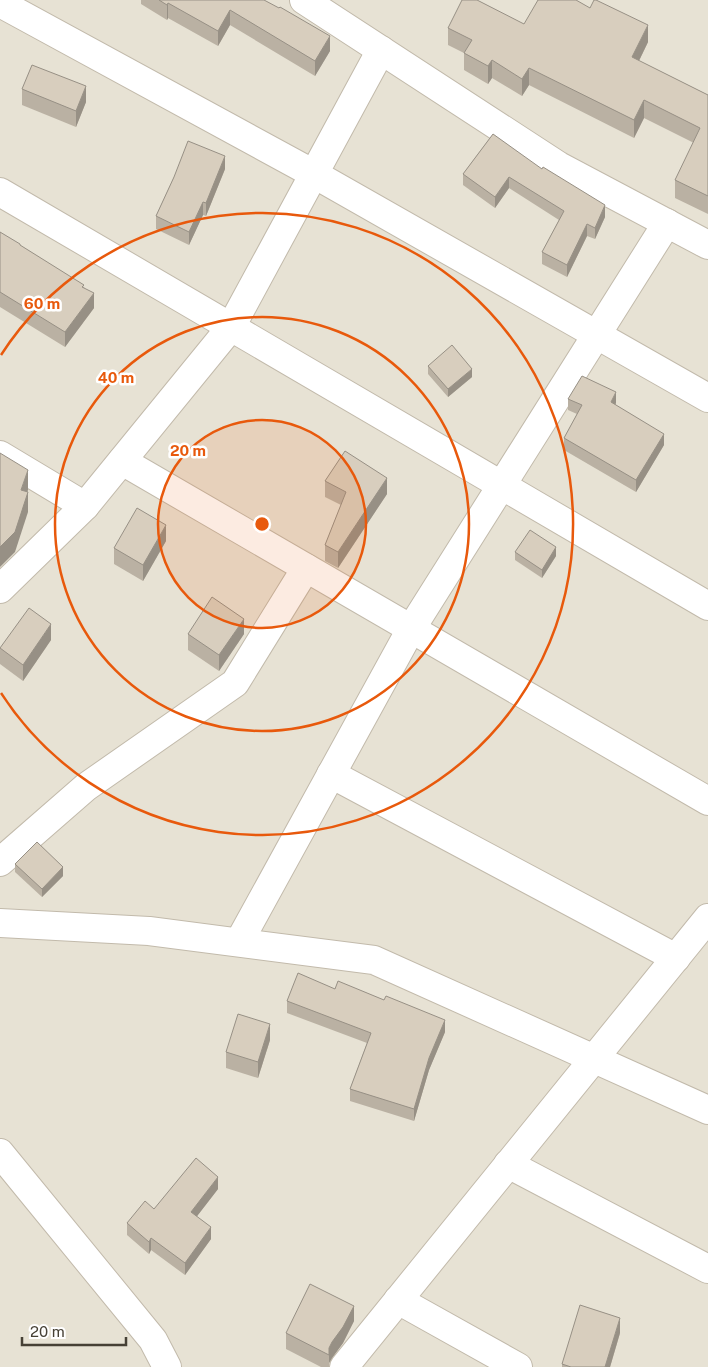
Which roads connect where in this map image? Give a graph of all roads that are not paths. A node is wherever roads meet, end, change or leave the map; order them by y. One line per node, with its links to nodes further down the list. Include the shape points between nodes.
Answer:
1 (304, 0): 3 (street)
2 (0, 3): 4 (street)
3 (381, 50): 4 (street); 6 (street, via 559,166)
4 (314, 174): 8 (street); 9 (street)
5 (0, 192): 8 (street)
6 (667, 223): 7 (street); 9 (street)
7 (708, 245)
8 (231, 327): 12 (street); 13 (street)
9 (596, 335): 10 (street); 13 (street)
10 (708, 398)
11 (0, 455): 14 (street)
12 (122, 462): 14 (street); 15 (street)
13 (502, 486): 17 (street); 18 (street)
14 (85, 506): 16 (street)
15 (306, 568): 18 (street); 21 (street, via 235,683 86,787)
16 (0, 589)
17 (708, 606)
18 (411, 629): 19 (street); 20 (street)
19 (331, 774): 24 (street); 25 (street)
20 (708, 801)
21 (0, 862)
22 (708, 918): 25 (street)
23 (0, 923): 24 (street, via 149,931)
24 (239, 942): 26 (street, via 374,960)
25 (676, 958): 28 (street)
26 (708, 1110)
27 (0, 1153): 31 (street, via 153,1340)
28 (508, 1164): 29 (street); 30 (street)
29 (708, 1270)
30 (398, 1300): 32 (street); 33 (street)
31 (167, 1367)
32 (344, 1367)
33 (518, 1367)

